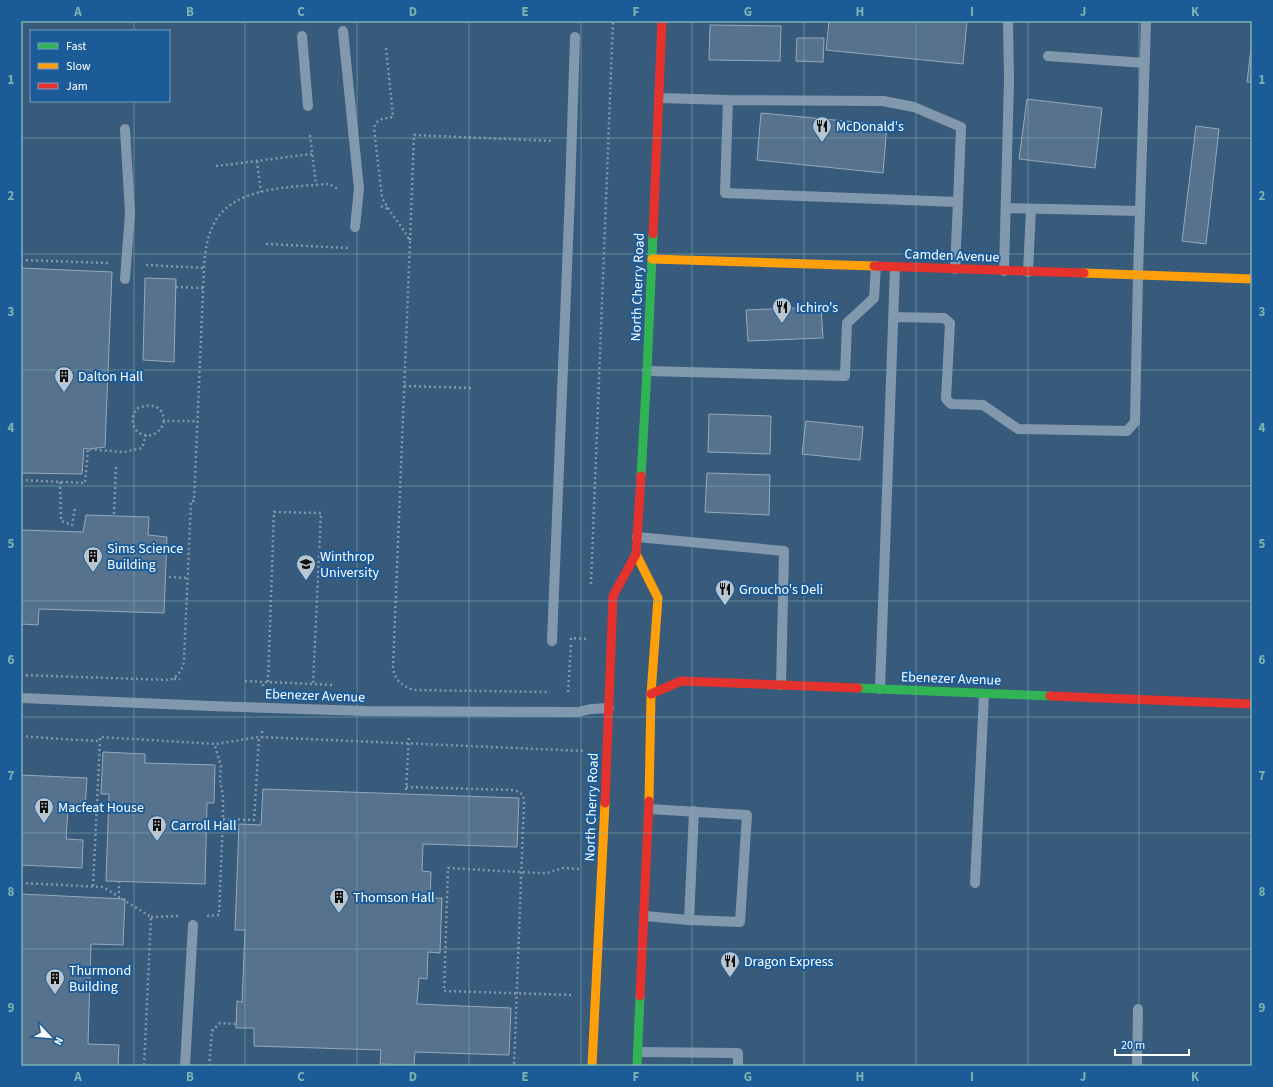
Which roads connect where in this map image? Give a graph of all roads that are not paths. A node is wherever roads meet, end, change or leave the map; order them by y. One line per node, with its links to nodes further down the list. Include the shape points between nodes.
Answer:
1 (662, 21): 9 (main road, North Cherry Road)
2 (1008, 21): 14 (lane)
3 (1146, 21): 8 (lane)
4 (343, 32): 17 (lane, via 359,189)
5 (302, 36): 11 (lane)
6 (575, 37): 31 (lane)
7 (1048, 56): 8 (lane)
8 (1145, 63): 16 (lane)
9 (659, 98): 10 (lane); 18 (main road, North Cherry Road)
10 (728, 100): 13 (lane, via 883,101 914,107 961,127); 13 (lane, via 725,193)
11 (308, 106)
12 (125, 129): 25 (lane, via 130,213)
13 (958, 202): 21 (lane)
14 (1006, 208): 15 (lane); 22 (lane)
15 (1031, 208): 16 (lane); 23 (lane)
16 (1140, 211): 24 (lane)
17 (355, 227)
18 (652, 259): 19 (main road, Camden Avenue); 28 (main road, North Cherry Road)
19 (876, 266): 20 (main road, Camden Avenue); 28 (lane, via 874,298 847,323 845,376)
20 (895, 267): 21 (main road, Camden Avenue); 27 (lane)
21 (956, 269): 22 (main road, Camden Avenue)
22 (1004, 271): 23 (main road, Camden Avenue)
23 (1028, 272): 24 (main road, Camden Avenue)
24 (1138, 275): 26 (main road, Camden Avenue); 27 (lane, via 1135,422 1127,431 1018,429 983,405 951,404 946,399 950,323 944,318)
25 (125, 279)
26 (1252, 279)
27 (893, 318): 33 (lane)
28 (648, 371): 29 (main road, North Cherry Road)
29 (637, 537): 30 (main road, North Cherry Road); 32 (lane, via 784,550)
30 (636, 554): 34 (main road, North Cherry Road, via 658,598); 38 (main road, North Cherry Road, via 612,596)
31 (552, 642)
32 (780, 685): 33 (main road, Ebenezer Avenue); 34 (main road, Ebenezer Avenue, via 681,682)
33 (880, 689): 35 (main road, Ebenezer Avenue)
34 (651, 694): 39 (main road, North Cherry Road)
35 (984, 694): 37 (main road, Ebenezer Avenue); 41 (lane)
36 (21, 698): 38 (lane, Ebenezer Avenue, via 366,711 578,712)
37 (1252, 704)
38 (609, 708): 48 (main road, North Cherry Road)
39 (649, 809): 40 (lane); 42 (main road, North Cherry Road)
40 (694, 811): 43 (lane); 43 (lane, via 747,815 740,922)
41 (975, 883)
42 (644, 916): 43 (lane); 46 (main road, North Cherry Road)
43 (689, 920)
44 (193, 925): 47 (lane)
45 (1138, 1009): 51 (lane)
46 (639, 1052): 49 (main road, North Cherry Road); 50 (lane, via 738,1053)
47 (185, 1066)
48 (592, 1066)
49 (638, 1066)
50 (738, 1066)
51 (1137, 1066)

